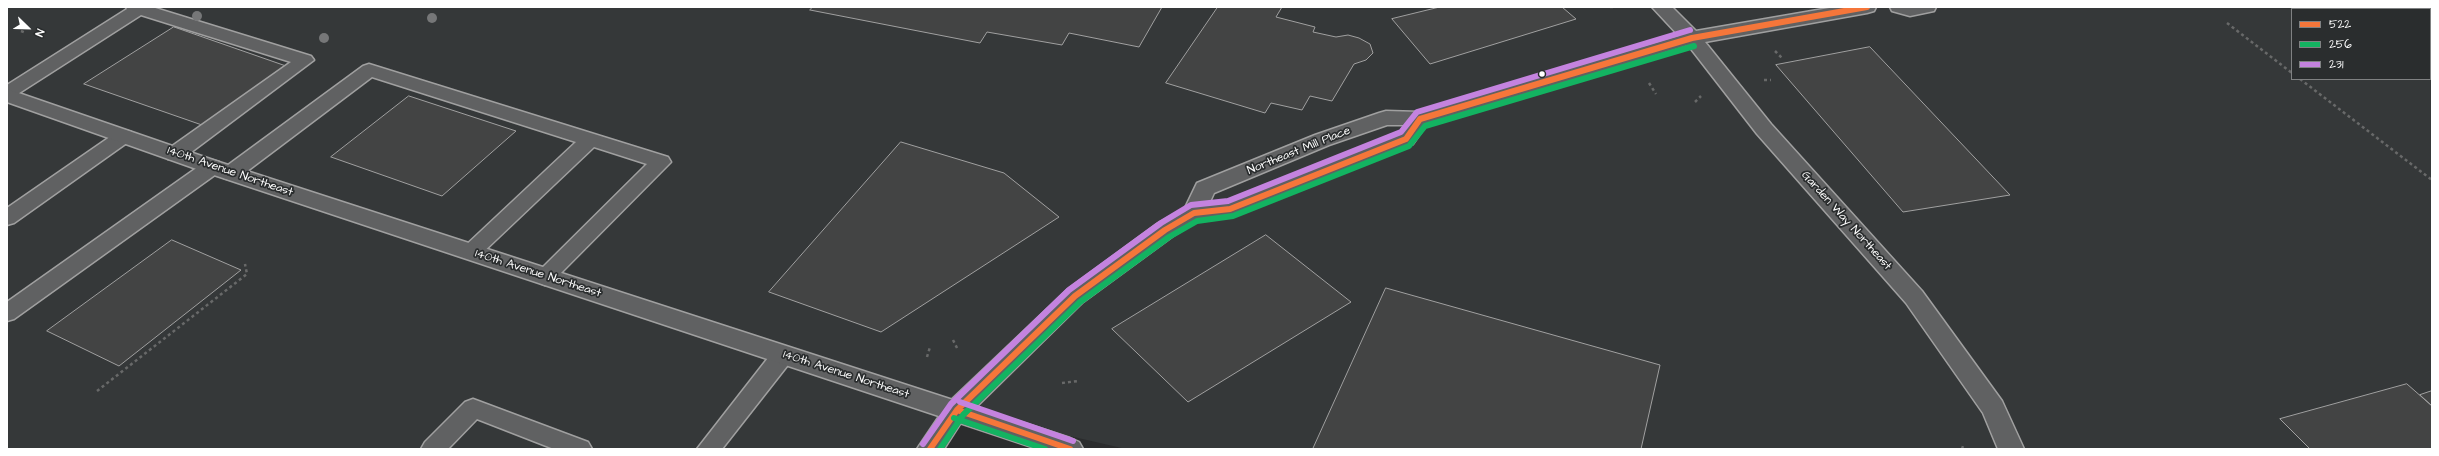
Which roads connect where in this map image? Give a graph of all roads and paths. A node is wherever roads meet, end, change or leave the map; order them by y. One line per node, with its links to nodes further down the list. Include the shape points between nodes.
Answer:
1 (1610, 7): 2 (path)
2 (1615, 7)
3 (1661, 7): 11 (street, Garden Way Northeast)
4 (1867, 7): 11 (street, Northeast Mill Place)
5 (1898, 7): 6 (street, via 1910,10)
6 (1927, 7)
7 (137, 8): 17 (lane); 22 (lane, via 305,60)
8 (2227, 23): 14 (path)
9 (21, 31): 10 (path)
10 (26, 33)
11 (1692, 38): 19 (street, Northeast Mill Place); 45 (street, Garden Way Northeast, via 1764,129 1914,297 1993,408)
12 (1774, 51): 13 (path)
13 (1782, 58)
14 (2291, 71)
15 (2301, 80): 24 (path)
16 (1649, 83): 18 (path)
17 (7, 94): 20 (street, 140th Avenue Northeast)
18 (1656, 94)
19 (1420, 119): 25 (street, via 1406,139 1230,209); 25 (street, Northeast Mill Place, via 1386,118 1322,140 1205,188)
20 (124, 136): 22 (street, 140th Avenue Northeast); 26 (lane)
21 (590, 140): 23 (lane, via 369,70); 27 (lane); 29 (lane, via 661,162)
22 (176, 154): 23 (street, 140th Avenue Northeast)
23 (221, 170): 27 (street, 140th Avenue Northeast); 30 (lane)
24 (2432, 180)
25 (1194, 213): 39 (street, via 1165,230 1075,296)
26 (7, 218)
27 (471, 252): 29 (street, 140th Avenue Northeast)
28 (245, 264): 38 (path, via 247,274)
29 (545, 277): 34 (street, 140th Avenue Northeast)
30 (7, 313)
31 (954, 340): 33 (path)
32 (930, 347): 35 (path)
33 (958, 350)
34 (783, 356): 39 (street, 140th Avenue Northeast); 42 (lane)
35 (927, 357)
36 (1078, 381): 37 (path)
37 (1062, 383)
38 (96, 391)
39 (957, 410): 43 (street); 44 (street, 140th Avenue Northeast)
40 (433, 449): 41 (lane, via 473,408)
41 (580, 449)
42 (709, 449)
43 (930, 449)
44 (1070, 449)
45 (2011, 449)

